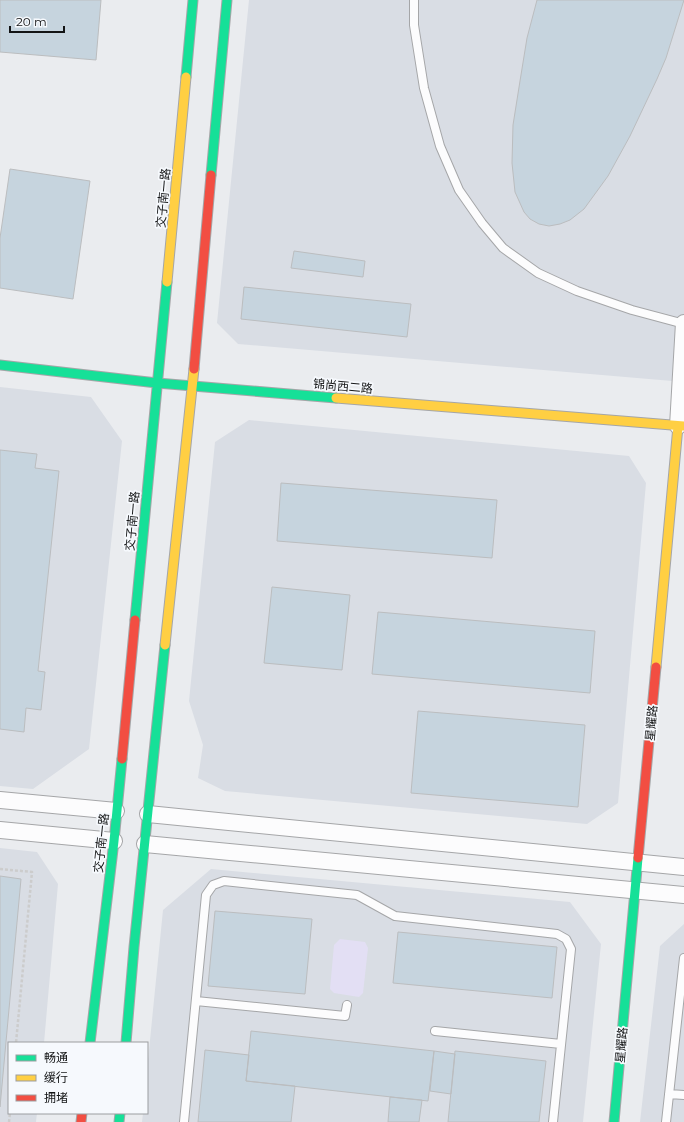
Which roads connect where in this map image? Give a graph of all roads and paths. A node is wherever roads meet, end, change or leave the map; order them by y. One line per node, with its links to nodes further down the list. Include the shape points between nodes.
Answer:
1 (194, 0): 6 (street, 交子南一路)
2 (227, 0): 7 (street)
3 (414, 0): 4 (lane, via 414,25 424,88 440,146 459,190 482,223 503,248 538,273 577,291)
4 (684, 324): 8 (street, 星耀路)
5 (0, 365): 6 (street, 锦尚西二路)
6 (157, 383): 7 (street, 锦尚西二路); 10 (street, 交子南一路)
7 (192, 386): 8 (street, 锦尚西二路); 11 (street)
8 (681, 426): 15 (street, 星耀路)
9 (0, 800): 10 (street)
10 (116, 811): 13 (street, 交子南一路)
11 (148, 814): 14 (street); 15 (street)
12 (0, 830): 13 (street)
13 (114, 841): 25 (street, 交子南一路)
14 (145, 844): 18 (street); 26 (street)
15 (638, 863): 16 (street); 18 (street, 星耀路)
16 (684, 867)
17 (0, 869): 24 (path, via 32,872)
18 (635, 890): 19 (street); 32 (street, 星耀路)
19 (684, 895)
20 (684, 958): 28 (lane)
21 (196, 1001): 22 (lane, via 346,1016); 27 (lane, via 206,895 212,885 224,881 357,895 395,916 557,934 566,939 571,949); 30 (lane)
22 (347, 1005)
23 (435, 1031): 27 (lane)
24 (16, 1042)
25 (90, 1042)
26 (126, 1042)
27 (561, 1044): 31 (lane)
28 (670, 1094): 29 (lane); 33 (lane)
29 (684, 1095)
30 (184, 1122)
31 (553, 1122)
32 (614, 1122)
33 (666, 1122)

